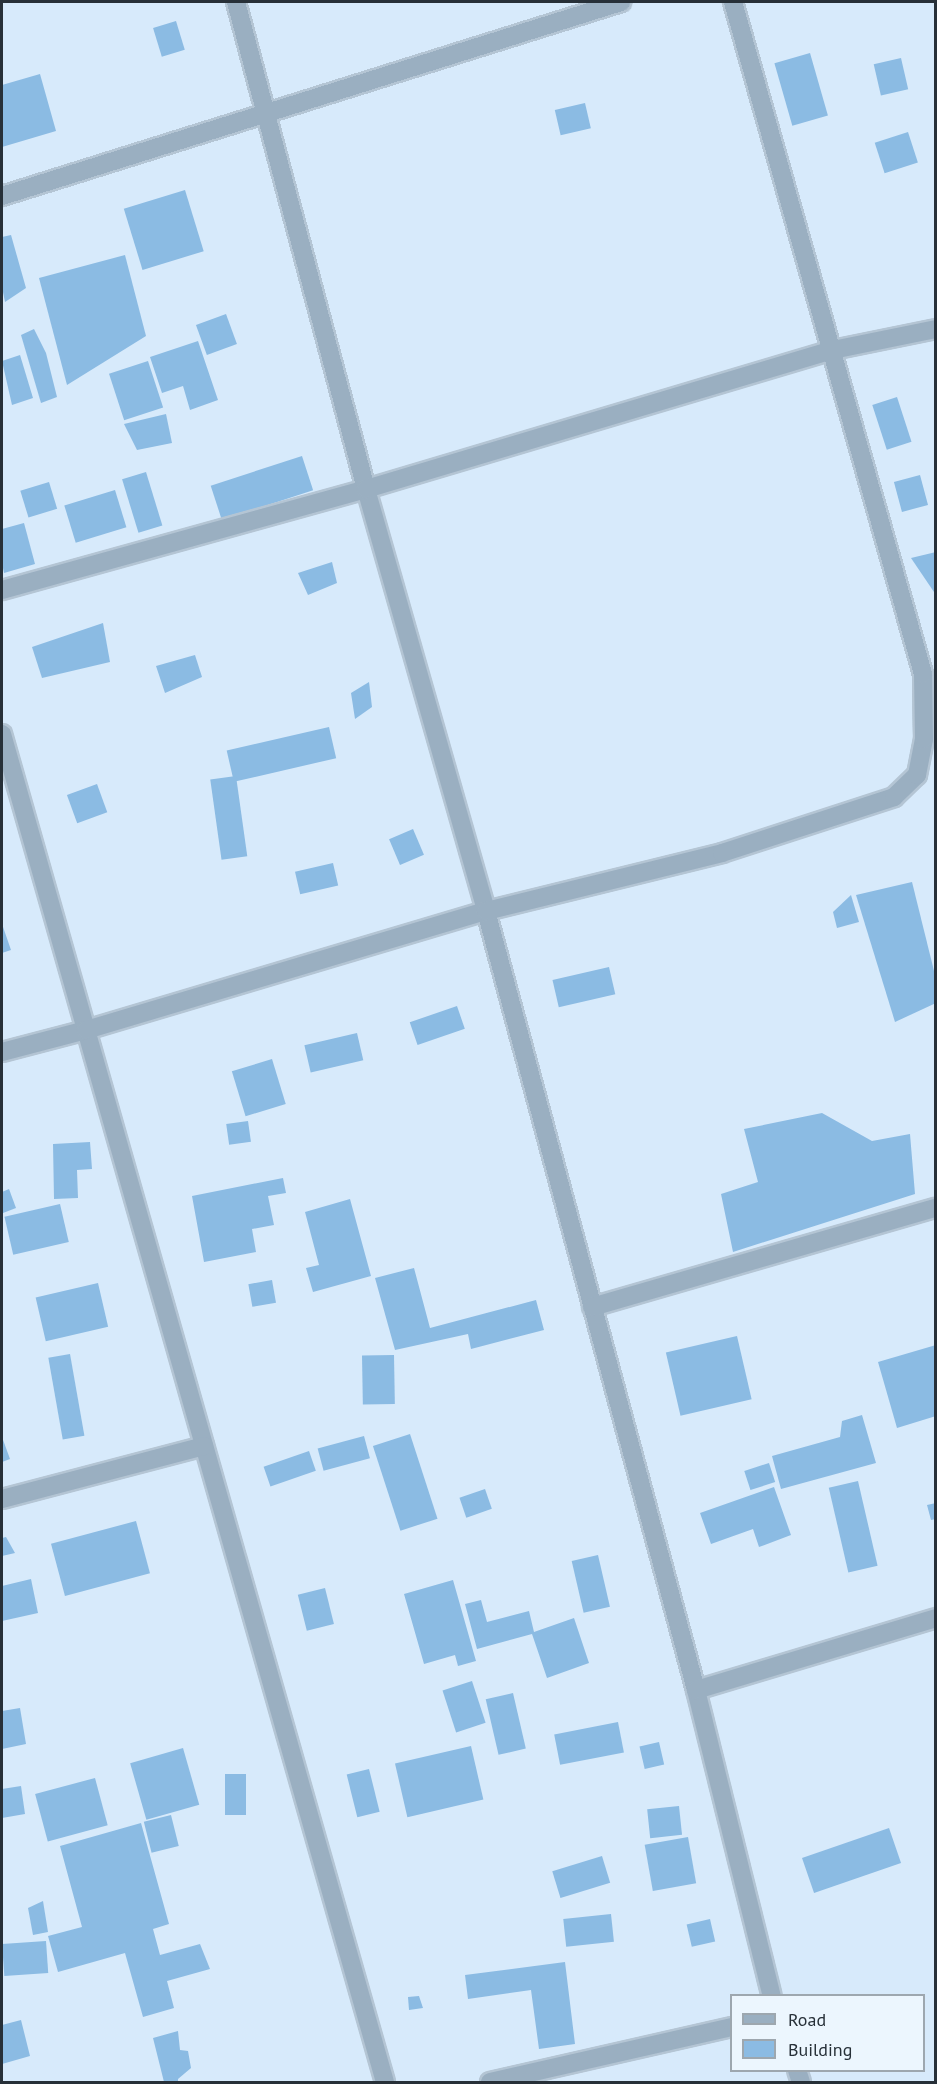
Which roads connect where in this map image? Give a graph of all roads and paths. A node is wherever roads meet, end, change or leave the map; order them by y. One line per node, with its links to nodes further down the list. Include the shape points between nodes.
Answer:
1 (236, 2): 4 (street)
2 (621, 2): 4 (street)
3 (733, 2): 7 (street)
4 (267, 112): 5 (street); 8 (street)
5 (2, 196)
6 (936, 329): 7 (street)
7 (833, 350): 8 (street); 11 (street, via 923,674 924,739 917,775 894,797 722,853)
8 (366, 489): 9 (street); 11 (street)
9 (2, 590)
10 (2, 734): 12 (street)
11 (486, 911): 12 (street); 15 (street)
12 (86, 1030): 13 (street); 16 (street)
13 (2, 1052)
14 (936, 1208): 15 (street)
15 (592, 1307): 19 (street)
16 (204, 1446): 17 (street); 22 (street)
17 (2, 1499)
18 (936, 1618): 19 (street)
19 (696, 1690): 20 (street)
20 (772, 1994)
21 (730, 2027): 23 (street)
22 (385, 2082)
23 (490, 2082)

